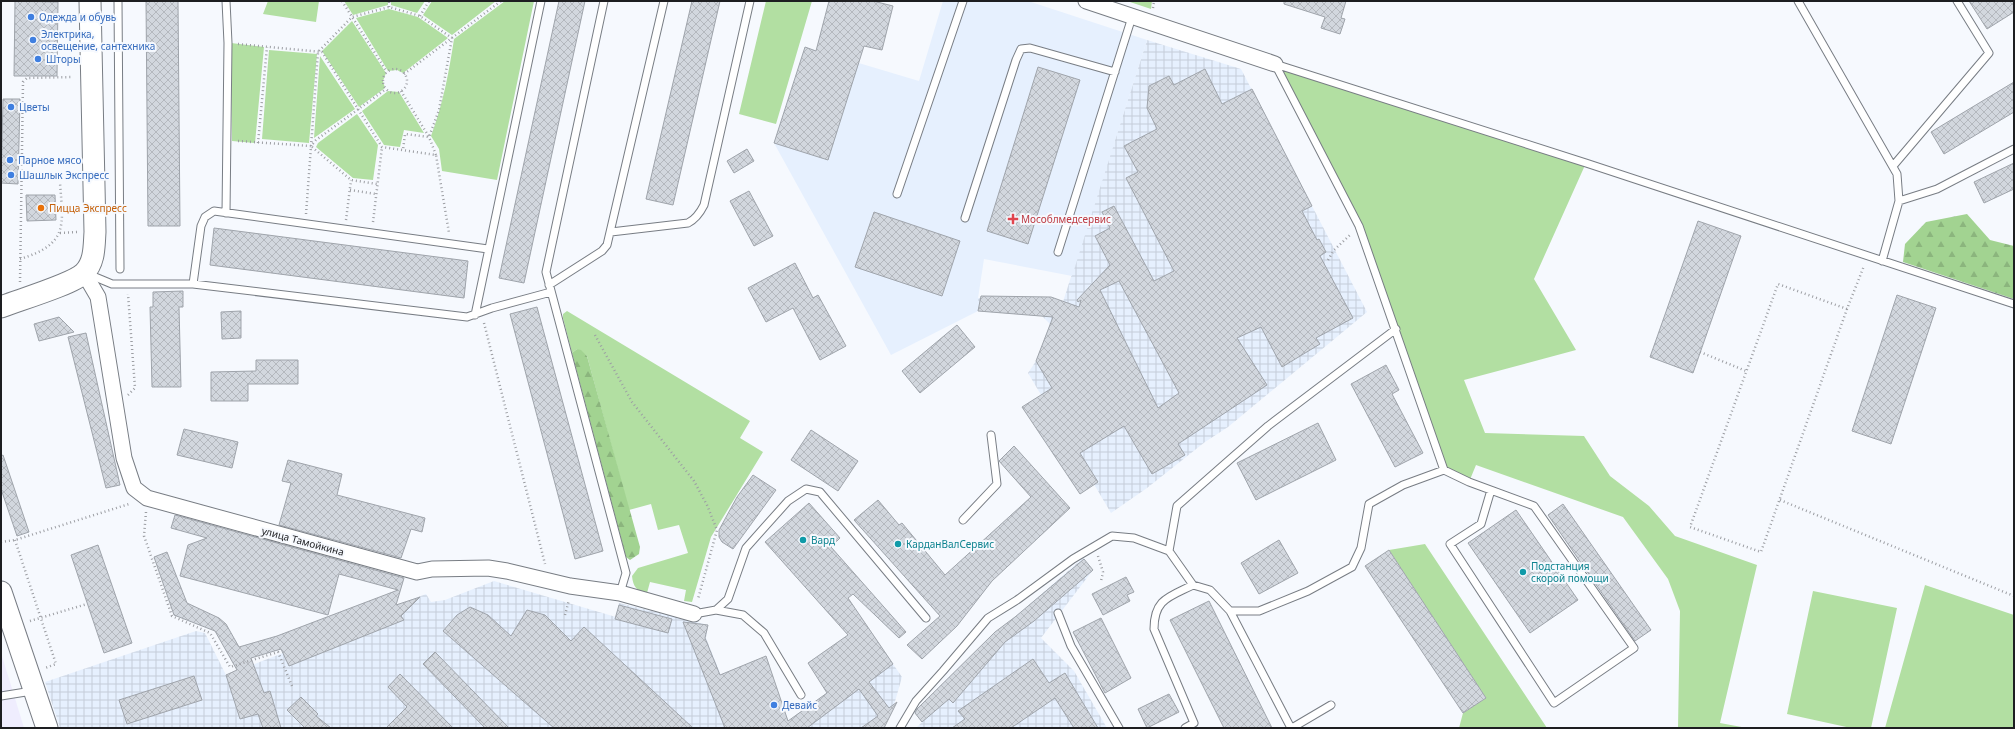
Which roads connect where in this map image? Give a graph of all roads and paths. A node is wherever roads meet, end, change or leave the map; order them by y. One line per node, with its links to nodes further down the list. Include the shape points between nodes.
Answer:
1 (90, 1): 65 (street, via 95,232 94,255)
2 (118, 1): 64 (lane)
3 (226, 1): 21 (lane)
4 (342, 1): 18 (path)
5 (389, 1): 16 (path)
6 (429, 1): 17 (path)
7 (501, 1): 20 (path)
8 (540, 1): 58 (lane)
9 (604, 1): 69 (lane, via 547,267)
10 (664, 1): 54 (lane)
11 (750, 1): 54 (lane, via 704,205 694,221 688,223)
12 (963, 1): 46 (lane)
13 (1086, 1): 19 (street)
14 (1798, 1): 40 (lane)
15 (1957, 1): 40 (lane, via 1989,53)
16 (388, 7): 17 (path); 18 (path)
17 (420, 16): 20 (path)
18 (352, 17): 23 (path); 25 (path)
19 (1132, 17): 24 (street); 26 (lane)
20 (452, 38): 27 (path); 32 (path, via 440,102)
21 (228, 43): 22 (path); 33 (lane)
22 (267, 47): 23 (path); 34 (path)
23 (318, 52): 31 (path, via 322,52); 35 (path)
24 (1275, 64): 51 (lane); 60 (lane)
25 (387, 72): 27 (path, via 397,70); 29 (path, via 383,81)
26 (1115, 72): 49 (lane, via 1030,48 1021,50); 59 (lane)
27 (404, 74): 30 (path, via 406,86)
28 (75, 76): 61 (path, via 27,78 23,82)
29 (386, 89): 30 (path, via 393,93); 31 (path)
30 (401, 91): 32 (path)
31 (359, 110): 35 (path); 36 (path)
32 (429, 136): 38 (path, via 405,134); 39 (path)
33 (228, 141): 34 (path); 48 (lane)
34 (258, 143): 35 (path)
35 (311, 146): 41 (path); 50 (path)
36 (382, 147): 38 (path); 43 (path)
37 (2014, 149): 47 (lane, via 1937,189)
38 (403, 150): 39 (path)
39 (436, 155): 57 (path)
40 (1893, 166): 47 (lane, via 1897,174)
41 (351, 180): 43 (path); 44 (path)
42 (60, 183): 55 (path, via 63,221)
43 (377, 184): 45 (path)
44 (350, 190): 45 (path); 52 (path)
45 (376, 194): 56 (path)
46 (897, 194)
47 (1899, 201): 63 (lane)
48 (226, 214): 50 (lane); 67 (lane, via 214,211 205,217 201,226)
49 (966, 218)
50 (305, 224): 52 (lane)
51 (1360, 226): 62 (path, via 1334,250); 75 (lane)
52 (345, 229): 56 (lane)
53 (86, 232): 55 (path)
54 (611, 232): 69 (lane, via 602,251)
55 (60, 233): 61 (path, via 52,243 41,250)
56 (371, 233): 57 (lane)
57 (450, 244): 58 (lane)
58 (488, 249): 74 (lane)
59 (1058, 252)
60 (1868, 256): 63 (lane); 73 (path)
61 (20, 258): 68 (path)
62 (1328, 260)
63 (1882, 261): 71 (lane)
64 (120, 269)
65 (84, 273): 66 (lane, via 112,284); 72 (street); 79 (street, улица Тамойкина, via 98,297)
66 (128, 284): 67 (lane); 79 (path, via 135,388)
67 (193, 284): 74 (lane, via 467,317)
68 (20, 285)
69 (549, 285): 70 (lane)
70 (551, 292): 74 (lane); 94 (lane, via 626,573)
71 (2014, 304)
72 (1, 307)
73 (1847, 309): 78 (path, via 1778,284); 84 (path)
74 (478, 314): 90 (path)
75 (1396, 329): 81 (lane); 89 (lane, via 1268,426 1177,506)
76 (595, 335): 99 (path, via 632,402 694,481 717,530)
77 (1700, 352): 78 (path)
78 (1746, 371): 84 (path, via 1690,527 1761,552)
79 (116, 409): 83 (street, улица Тамойкина, via 124,458 134,488)
80 (991, 435): 85 (lane, via 997,484)
81 (1444, 470): 82 (lane); 98 (lane, via 1403,485 1369,504 1361,548 1352,567 1308,591 1259,611)
82 (1491, 490): 82 (lane, via 1534,506 1634,648 1554,703 1450,544 1481,524)
83 (147, 498): 86 (path); 90 (street, улица Тамойкина, via 417,572 432,569 488,568); 105 (path, via 144,536 172,616 210,633 230,667 278,652)
84 (1780, 500): 95 (path)
85 (963, 520)
86 (15, 540): 87 (path); 101 (path)
87 (1, 542)
88 (1094, 546): 89 (lane, via 1112,536 1134,538); 91 (path, via 1103,572); 112 (lane, via 988,618 916,701)
89 (1169, 551): 92 (lane)
90 (550, 582): 94 (street, улица Тамойкина)
91 (1100, 582)
92 (1193, 585): 98 (lane, via 1210,590); 110 (lane, via 1162,601 1154,615 1154,629)
93 (1, 592): 103 (street)
94 (620, 593): 99 (street, улица Тамойкина)
95 (2014, 596)
96 (87, 604): 101 (path)
97 (716, 610): 99 (lane); 102 (lane, via 728,599 746,548 788,501 806,489 820,492); 107 (lane, via 743,615 764,633)
98 (1230, 611): 115 (lane)
99 (694, 614)
100 (1058, 614): 113 (lane, via 1071,646)
101 (41, 618): 103 (path); 104 (path, via 56,664)
102 (926, 618)
103 (12, 627): 106 (street)
104 (39, 670)
105 (292, 686)
106 (35, 690): 108 (lane); 111 (street)
107 (801, 695)
108 (1, 696)
109 (1331, 705): 115 (lane)
110 (1196, 726): 114 (lane)
111 (47, 728)
112 (900, 728)
113 (1119, 728)
114 (1185, 728)
115 (1291, 728)

